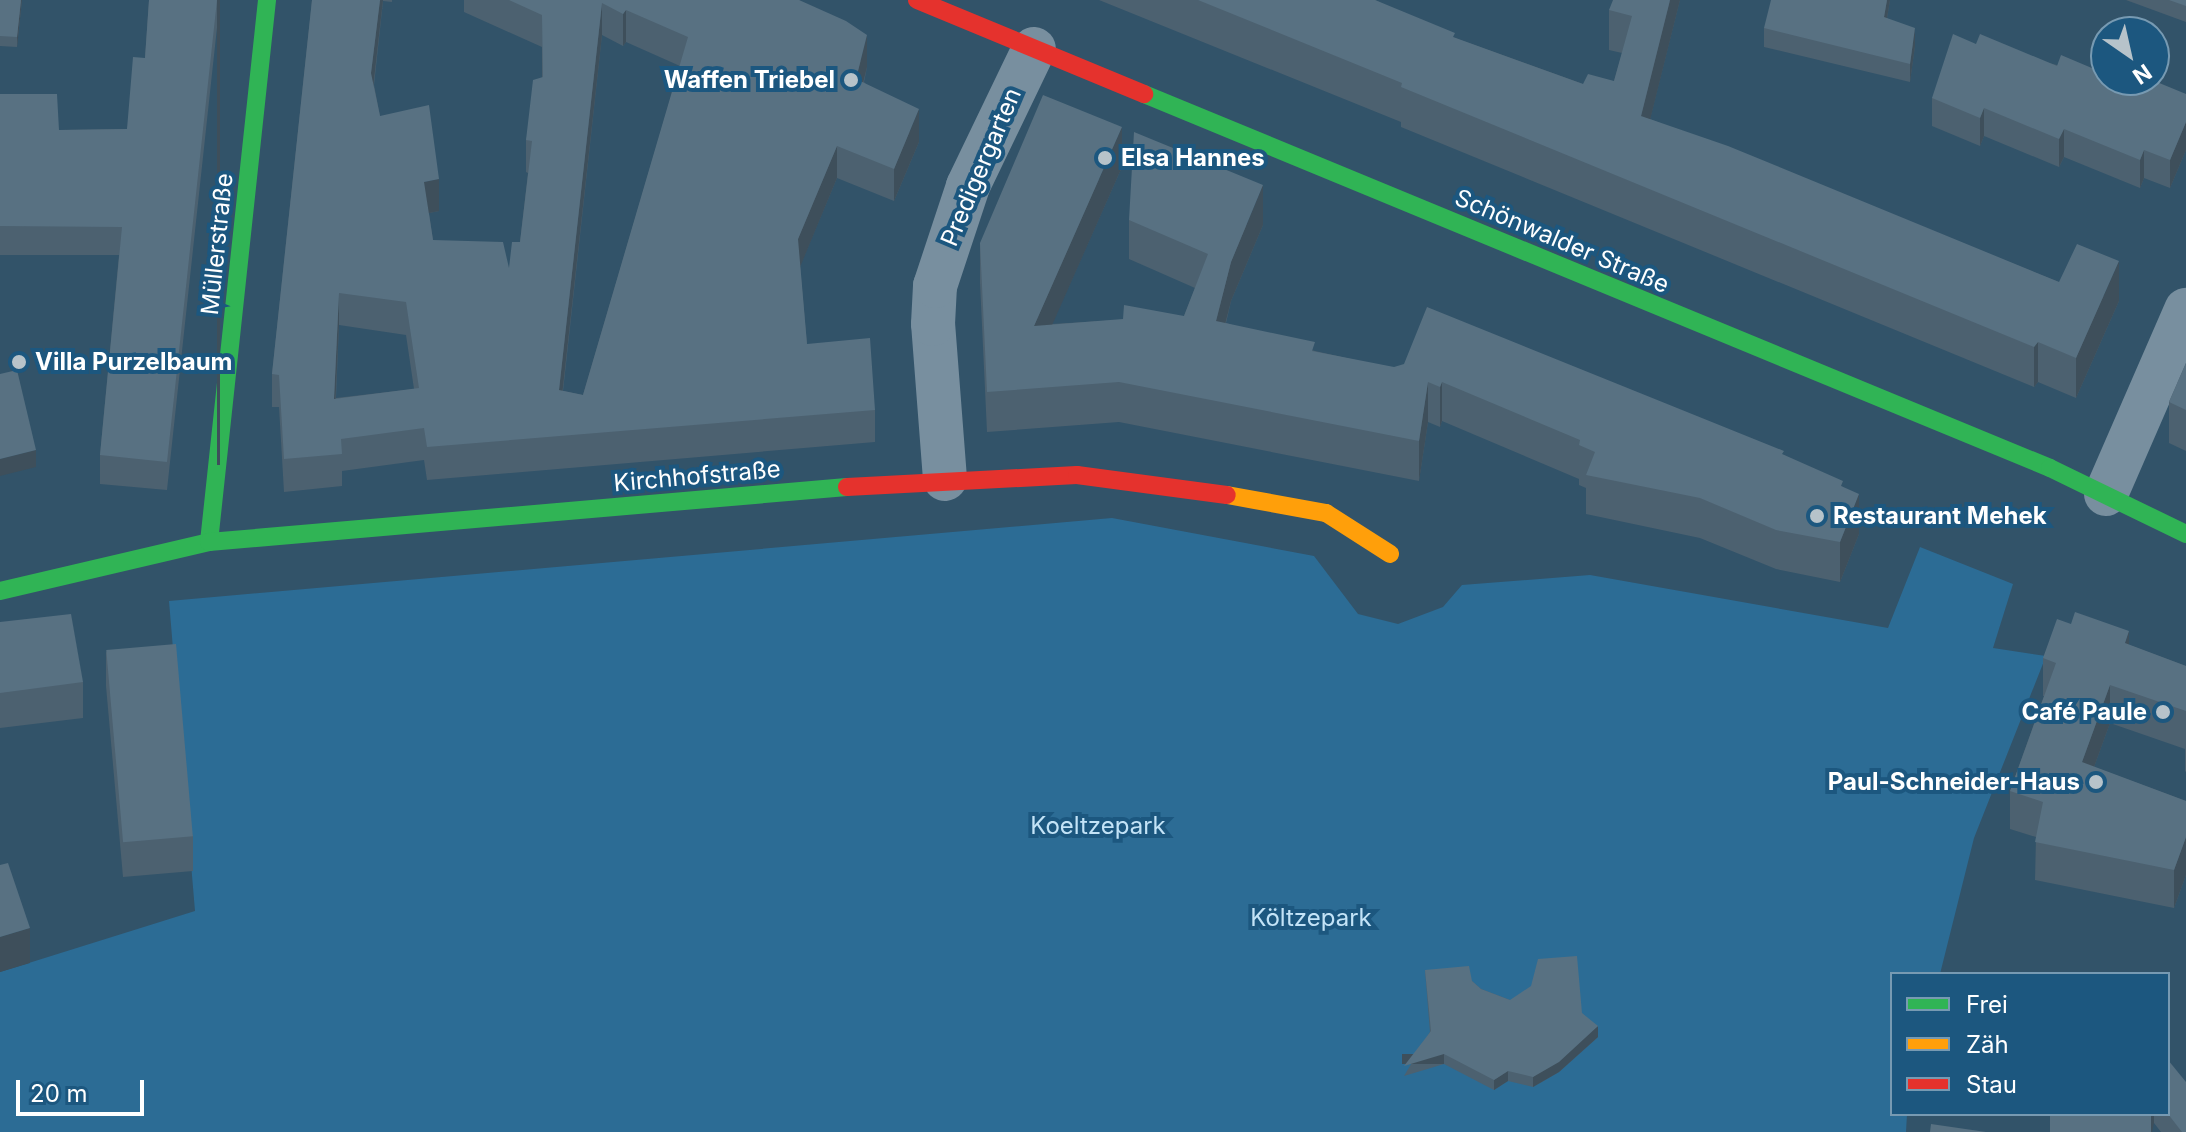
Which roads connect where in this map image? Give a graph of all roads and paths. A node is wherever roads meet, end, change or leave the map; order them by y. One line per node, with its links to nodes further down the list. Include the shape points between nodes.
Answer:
1 (267, 0): 8 (street, Müllerstraße)
2 (917, 0): 3 (street, Schönwalder Straße)
3 (1034, 49): 5 (street, Predigergarten, via 968,186 935,286); 6 (street, Schönwalder Straße)
4 (2186, 310): 6 (street)
5 (945, 479): 8 (street, Kirchhofstraße); 9 (street, Kirchhofstraße, via 1077,475 1233,495 1326,513)
6 (2106, 494): 7 (street, Schönwalder Straße)
7 (2186, 534)
8 (209, 542): 10 (street, Kirchhofstraße)
9 (1390, 554)
10 (0, 591)

